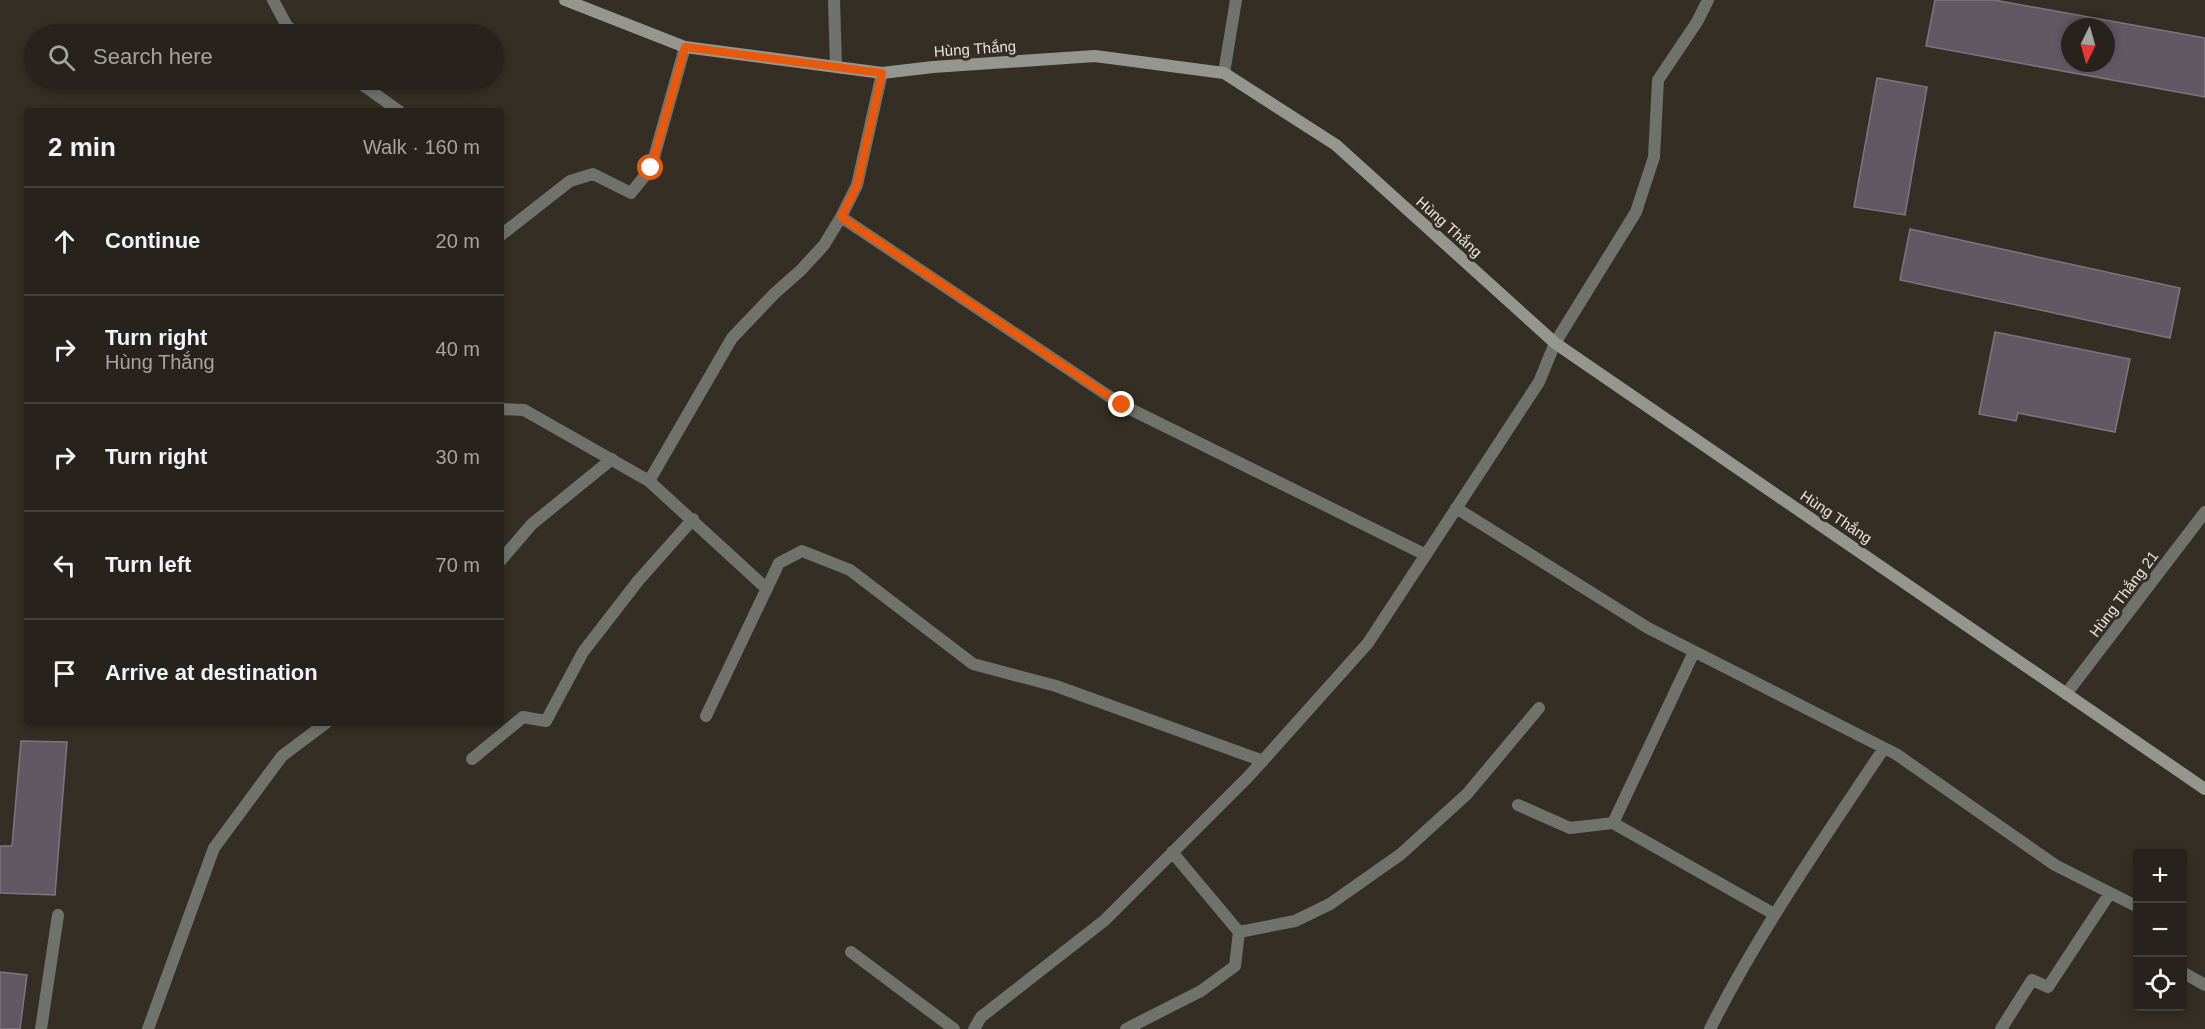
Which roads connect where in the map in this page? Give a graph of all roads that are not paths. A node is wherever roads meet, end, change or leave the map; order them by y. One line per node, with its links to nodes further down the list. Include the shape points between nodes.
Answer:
1 (273, 0): 6 (street)
2 (565, 0): 7 (street, Hùng Thắng)
3 (834, 0): 8 (street)
4 (1236, 0): 10 (street)
5 (1708, 0): 15 (street, via 1658,80 1654,157 1636,212)
6 (287, 24)
7 (685, 47): 8 (street, Hùng Thắng); 14 (street, via 651,168 631,193 593,174 570,181)
8 (836, 66): 9 (street, Hùng Thắng)
9 (882, 73): 10 (street, Hùng Thắng, via 1095,56); 13 (street, via 857,185)
10 (1224, 73): 15 (street, Hùng Thắng, via 1336,146)
11 (370, 90): 12 (street)
12 (395, 108)
13 (841, 217): 18 (street, via 801,270 732,338); 22 (street, via 1122,405)
14 (504, 233)
15 (1555, 343): 19 (street, via 1539,382); 26 (street, Hùng Thắng)
16 (504, 408): 17 (street, via 524,411)
17 (612, 459): 18 (street); 23 (street, via 532,524)
18 (649, 481): 21 (street)
19 (1456, 508): 22 (street); 25 (street, via 1648,628)
20 (2205, 512): 26 (street, Hùng Thắng 21)
21 (693, 519): 24 (street); 31 (street, via 583,652 546,721 523,717)
22 (1426, 555): 32 (street, via 1368,643)
23 (504, 557)
24 (767, 589): 28 (street); 32 (street, via 779,563 802,551 850,570 973,664 1056,686)
25 (1695, 652): 30 (street); 35 (street)
26 (2066, 694): 33 (street, Hùng Thắng)
27 (1539, 708): 41 (street, via 1467,794 1401,854 1330,904 1294,921)
28 (706, 716)
29 (322, 726): 46 (street, via 282,756 214,848)
30 (1884, 748): 37 (street, via 2055,865); 39 (street)
31 (472, 759)
32 (1263, 761): 36 (street)
33 (2205, 789)
34 (1518, 806): 35 (street, via 1570,828)
35 (1614, 823): 39 (street)
36 (1172, 852): 41 (street); 48 (street, via 1105,920 981,1017)
37 (2110, 893): 38 (street); 51 (street, via 2048,987 2032,980)
38 (2133, 904)
39 (1774, 914): 50 (street)
40 (58, 915): 45 (street)
41 (1239, 932): 49 (street, via 1235,966 1201,991)
42 (851, 952): 47 (street)
43 (2187, 975): 44 (street)
44 (2205, 985)
45 (41, 1029)
46 (148, 1029)
47 (954, 1029)
48 (974, 1029)
49 (1126, 1029)
50 (1710, 1029)
51 (2001, 1029)

